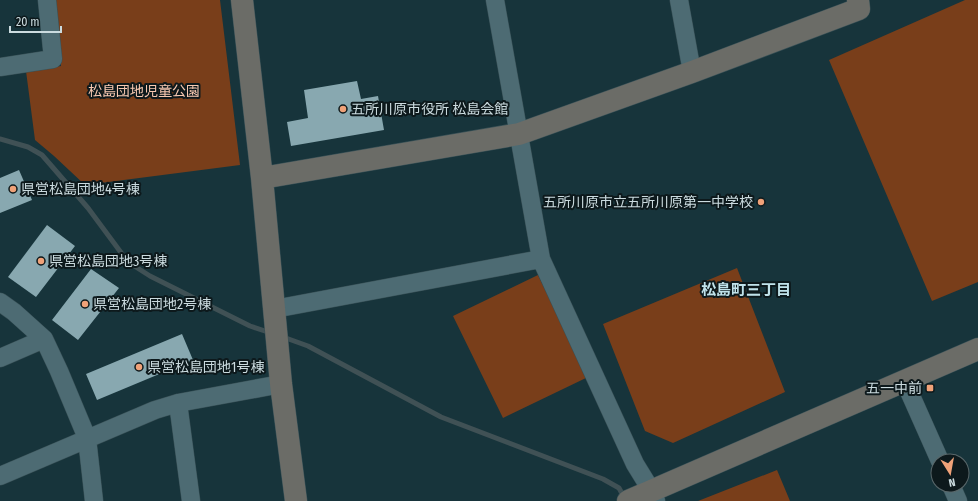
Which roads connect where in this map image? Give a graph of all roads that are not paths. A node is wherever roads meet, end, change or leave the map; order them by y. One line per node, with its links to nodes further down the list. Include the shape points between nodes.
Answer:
1 (46, 0): 6 (street, via 53,59)
2 (242, 0): 9 (street)
3 (495, 0): 8 (street)
4 (679, 0): 7 (street)
5 (858, 0): 7 (street, via 859,9)
6 (0, 67)
7 (692, 72): 8 (street)
8 (519, 134): 9 (street); 10 (street)
9 (262, 178): 12 (street)
10 (542, 259): 12 (street); 22 (street, via 634,464)
11 (0, 302): 13 (street)
12 (274, 314): 17 (street)
13 (44, 339): 15 (street); 19 (street)
14 (978, 349): 16 (street)
15 (0, 358)
16 (904, 380): 20 (street); 22 (street)
17 (281, 384): 18 (street); 25 (street)
18 (178, 403): 19 (street); 24 (street)
19 (87, 438): 21 (street); 23 (street)
20 (936, 453)
21 (0, 476)
22 (644, 497)
23 (94, 501)
24 (191, 501)
25 (296, 501)

